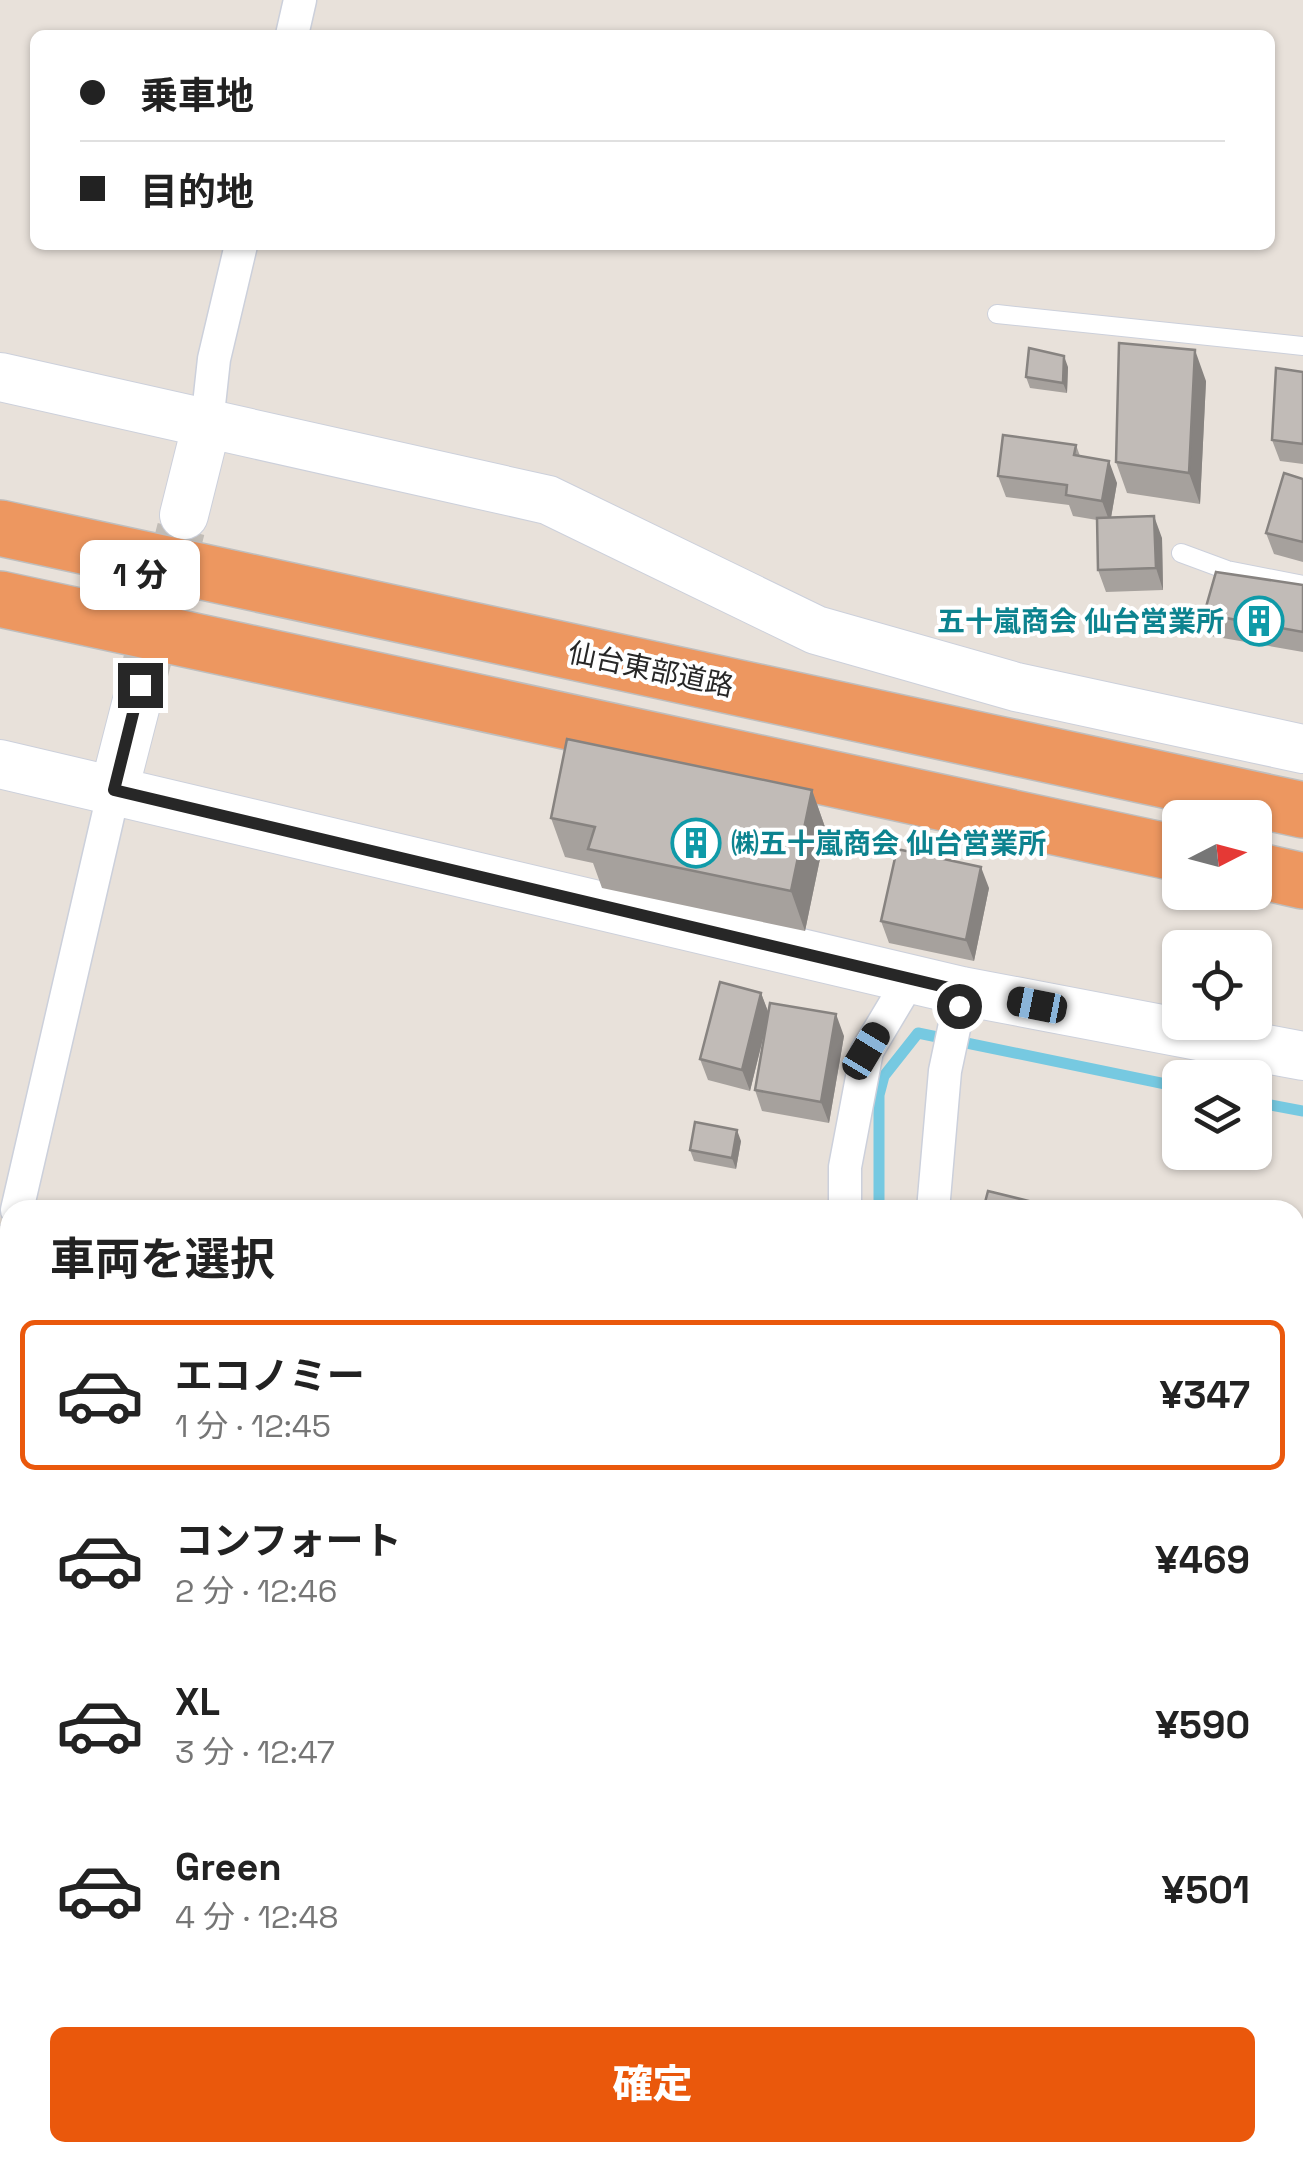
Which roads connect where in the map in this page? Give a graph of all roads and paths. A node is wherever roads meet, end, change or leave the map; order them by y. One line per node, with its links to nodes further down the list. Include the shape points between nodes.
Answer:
1 (300, 0): 2 (street)
2 (293, 30)
3 (241, 250): 7 (street, via 214,359)
4 (997, 314): 5 (lane)
5 (1303, 346)
6 (0, 377): 7 (street)
7 (207, 424): 8 (street); 14 (street, via 548,500 816,630 1016,687)
8 (184, 515)
9 (0, 528): 17 (highway, 仙台東部道路)
10 (1181, 553): 11 (lane)
11 (1303, 585)
12 (0, 599): 18 (highway)
13 (140, 685): 16 (street)
14 (1303, 749)
15 (0, 764): 16 (street)
16 (114, 790): 21 (street); 24 (street)
17 (1303, 810)
18 (1162, 850)
19 (1272, 874): 20 (highway)
20 (1303, 881)
21 (910, 978): 22 (street); 25 (street, via 866,1051)
22 (960, 998): 23 (street); 26 (street, via 944,1072)
23 (1302, 1053)
24 (19, 1200)
25 (844, 1200)
26 (934, 1200)

